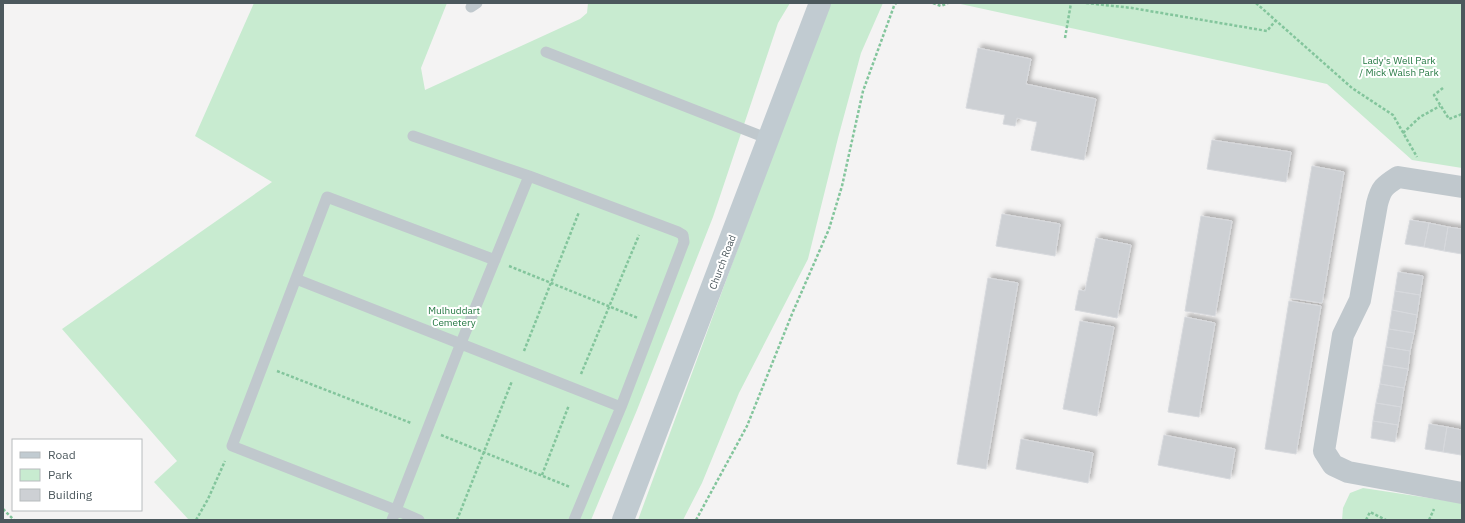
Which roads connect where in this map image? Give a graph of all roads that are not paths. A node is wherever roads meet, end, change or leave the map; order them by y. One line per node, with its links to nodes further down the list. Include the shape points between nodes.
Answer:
1 (820, 3): 4 (street, Church Road)
2 (546, 52): 4 (lane)
3 (413, 136): 5 (lane)
4 (769, 139): 15 (street, Church Road)
5 (529, 176): 7 (lane); 10 (lane, via 683,235 684,242)
6 (1462, 187): 11 (street, via 1398,177 1380,192 1360,300 1344,335 1324,451 1333,465 1348,472)
7 (495, 260): 8 (lane, via 327,197); 9 (lane)
8 (296, 279): 9 (lane); 12 (lane, via 232,446)
9 (461, 343): 10 (lane); 12 (lane)
10 (621, 407): 14 (lane)
11 (1462, 494)
12 (394, 515): 13 (lane)
13 (419, 520)
14 (574, 520)
15 (623, 520)

